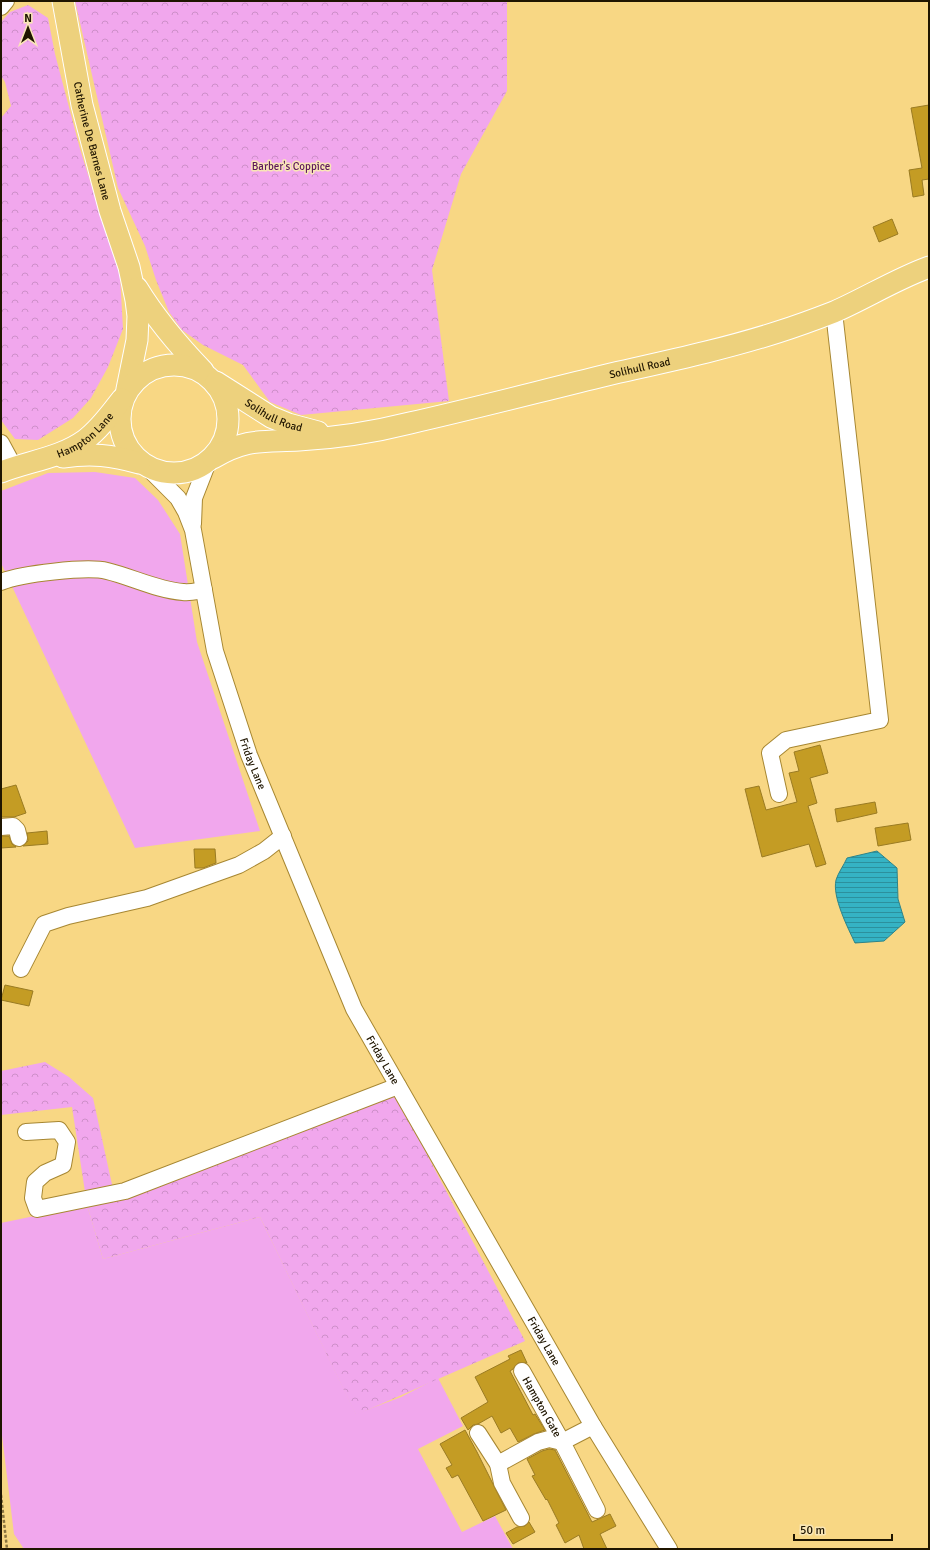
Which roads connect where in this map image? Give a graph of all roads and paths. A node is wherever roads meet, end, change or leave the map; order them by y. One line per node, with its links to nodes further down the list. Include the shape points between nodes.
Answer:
1 (6, 1): 3 (street)
2 (63, 1): 5 (main road, Catherine De Barnes Lane, via 82,105 110,211)
3 (1, 6)
4 (929, 267): 6 (main road, Solihull Road, via 906,275)
5 (132, 279): 7 (main road, Catherine De Barnes Lane, via 156,318); 8 (main road, Catherine De Barnes Lane, via 138,316 138,340)
6 (834, 312): 9 (main road, Solihull Road, via 725,348 408,424); 18 (street, via 880,720 786,740 770,753)
7 (209, 376): 8 (main road, via 181,365 161,367 142,374); 9 (main road, Solihull Road, via 271,417 301,428); 11 (main road, via 221,391 228,421 223,443)
8 (125, 394): 12 (main road, Hampton Lane, via 101,426 86,440); 13 (main road, via 121,412 123,435 131,454)
9 (339, 435): 11 (main road, Solihull Road, via 248,442)
10 (1, 443): 14 (street)
11 (210, 460): 13 (main road, via 197,468 179,472 168,472); 15 (street, Friday Lane, via 194,498)
12 (39, 461): 13 (main road, Hampton Lane, via 73,455 101,454); 14 (main road, Hampton Lane)
13 (143, 465): 15 (street, Friday Lane, via 178,498)
14 (7, 469)
15 (193, 530): 17 (street, Friday Lane)
16 (1, 582): 17 (street, via 30,575 84,569 105,570 184,593)
17 (204, 590): 20 (street, Friday Lane, via 215,651 249,755)
18 (779, 794)
19 (1, 827): 21 (street, via 13,826)
20 (282, 836): 22 (street, via 264,851 239,865 147,898 44,924); 23 (street, Friday Lane, via 354,1009)
21 (19, 838)
22 (21, 969)
23 (398, 1086): 24 (street, via 125,1191 37,1209 33,1198 35,1182 45,1173 63,1165 67,1142 59,1130); 26 (street, Friday Lane)
24 (26, 1132)
25 (522, 1371): 28 (street, Hampton Gate)
26 (593, 1426): 28 (street, Hampton Gate); 34 (street, Friday Lane)
27 (478, 1433): 29 (street)
28 (562, 1442): 29 (street, Hampton Gate, via 549,1439 538,1442); 31 (street, Hampton Gate)
29 (498, 1464): 32 (street, via 502,1483)
30 (1, 1495): 33 (path)
31 (597, 1510)
32 (521, 1518)
33 (7, 1549)
34 (669, 1549)

